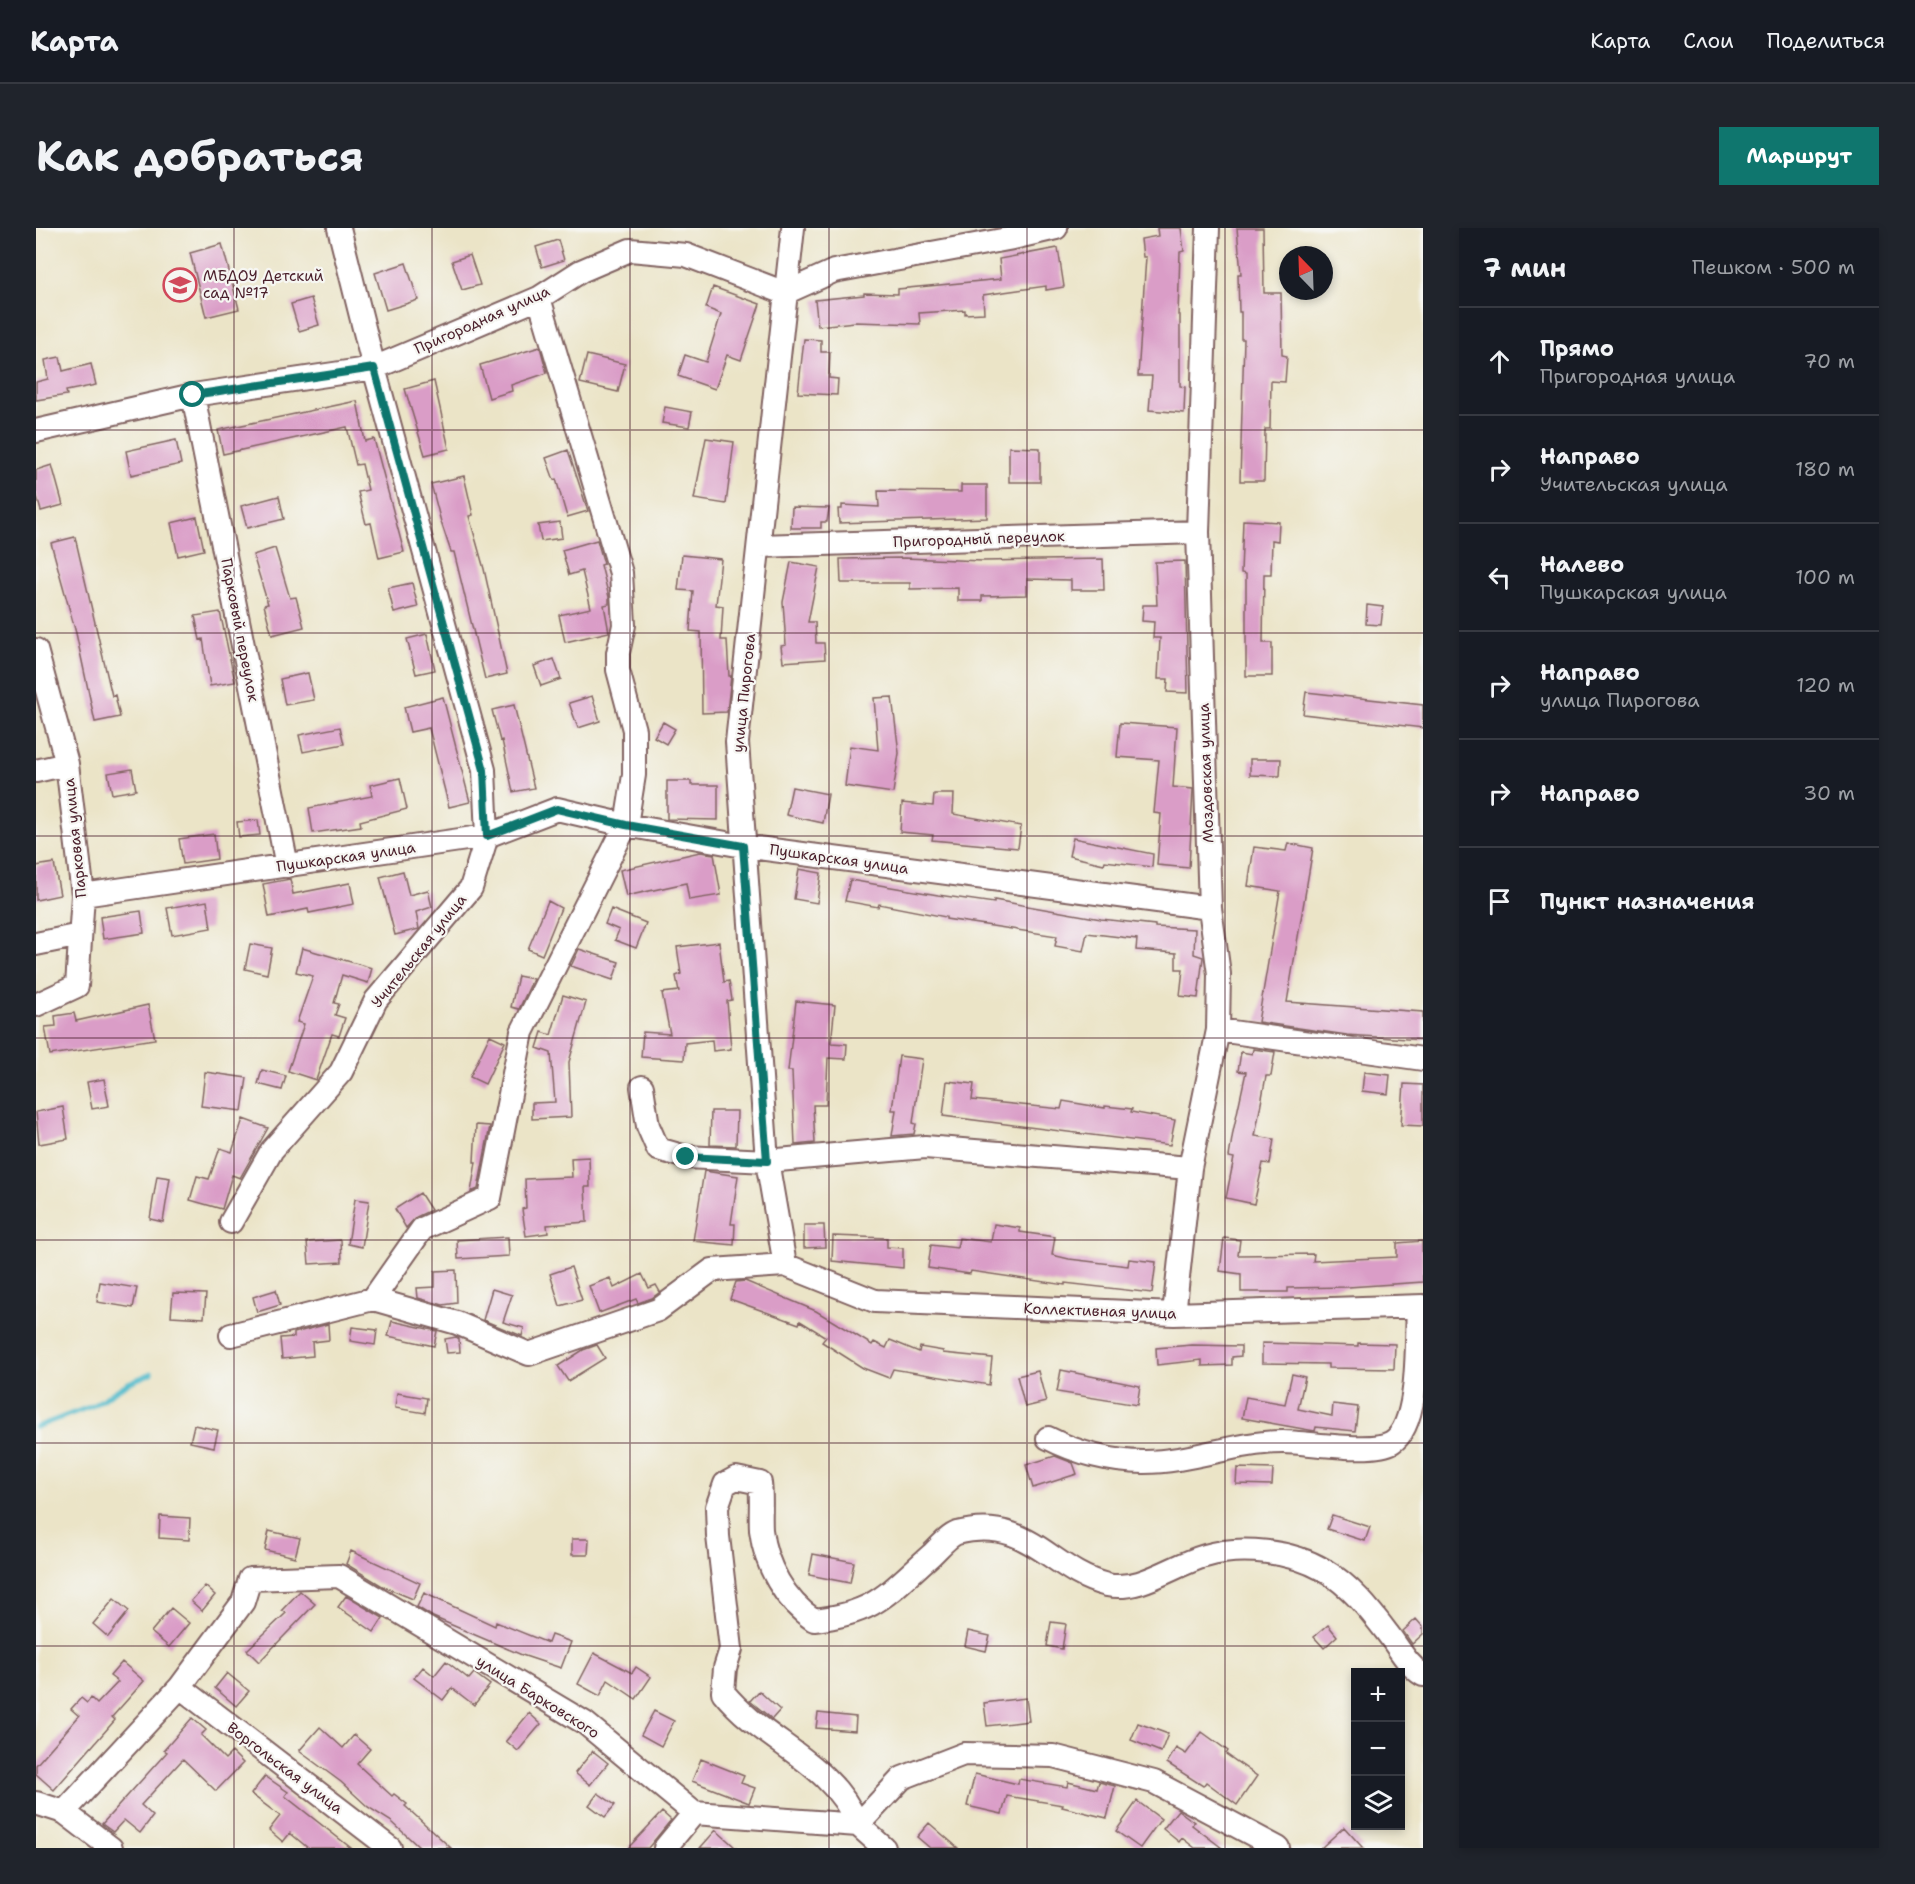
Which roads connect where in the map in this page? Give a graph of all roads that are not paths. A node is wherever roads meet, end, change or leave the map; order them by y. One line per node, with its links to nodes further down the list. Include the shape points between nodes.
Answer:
1 (339, 228): 7 (street, Учительская улица)
2 (794, 228): 5 (street, улица Пирогова)
3 (1056, 228): 5 (street, via 834,271)
4 (1208, 228): 10 (street, Моздовская улица)
5 (785, 293): 6 (street, Пригородная улица, via 686,255 630,250 581,271); 11 (street, улица Пирогова)
6 (539, 298): 7 (street, Пригородная улица); 15 (street, via 621,573 624,626 618,670 634,730 634,775)
7 (374, 368): 8 (street, Пригородная улица); 16 (street, Учительская улица, via 484,770)
8 (193, 395): 9 (street, Пригородная улица); 18 (street, Парковый переулок)
9 (36, 431)
10 (1198, 532): 11 (street, Пригородный переулок); 20 (street, Моздовская улица)
11 (760, 546): 17 (street, улица Пирогова, via 737,742)
12 (36, 650): 13 (street, Парковая улица)
13 (67, 764): 14 (street); 19 (street, Парковая улица)
14 (36, 771)
15 (626, 825): 16 (street, Пушкарская улица, via 557,809); 17 (street, Пушкарская улица); 31 (street, via 522,1032 490,1198 422,1228)
16 (487, 836): 18 (street, Пушкарская улица); 29 (street, Учительская улица, via 471,888 376,1000 341,1071 272,1150)
17 (743, 846): 20 (street, Пушкарская улица); 27 (street, улица Пирогова)
18 (287, 866): 19 (street, Пушкарская улица)
19 (83, 895): 21 (street, Парковая улица)
20 (1210, 908): 24 (street, Моздовская улица, via 1219,974)
21 (80, 936): 22 (street); 23 (street, Парковая улица, via 77,986)
22 (36, 944)
23 (36, 1005)
24 (1218, 1030): 25 (street); 28 (street, Моздовская улица)
25 (1423, 1059)
26 (642, 1087): 27 (street, via 648,1126 657,1149 686,1157)
27 (767, 1161): 28 (street, via 925,1148); 30 (street, улица Пирогова)
28 (1190, 1168): 33 (street, Моздовская улица)
29 (231, 1221)
30 (785, 1265): 31 (street, via 712,1270 658,1310 529,1354 457,1323); 33 (street, Коллективная улица, via 875,1301)
31 (373, 1299): 34 (street)
32 (1420, 1307): 33 (street, Коллективная улица); 35 (street, via 1413,1396 1405,1425 1392,1442 1359,1447 1254,1443 1145,1462 1070,1450)
33 (1174, 1314)
34 (231, 1335)
35 (1048, 1438)
36 (1423, 1675): 41 (street, via 1341,1581 1322,1569 1258,1551 1205,1556 1122,1588 1076,1572 1022,1536 985,1530 955,1534 886,1596 858,1612 814,1620 787,1597 775,1572 761,1529 760,1483 736,1478 724,1484 717,1506 720,1568 731,1649 723,1692 757,1726 820,1770 850,1805)
37 (180, 1687): 39 (street); 40 (street, улица Барковского, via 243,1602 250,1579 339,1576 585,1723); 44 (street, Воргольская улица)
38 (36, 1803): 39 (street)
39 (64, 1812): 43 (street)
40 (694, 1813): 41 (street); 45 (street)
41 (858, 1825): 42 (street, via 902,1778 964,1754 1053,1756 1154,1782); 46 (street)
42 (1275, 1847)
43 (111, 1848)
44 (390, 1848)
45 (665, 1848)
46 (884, 1848)

